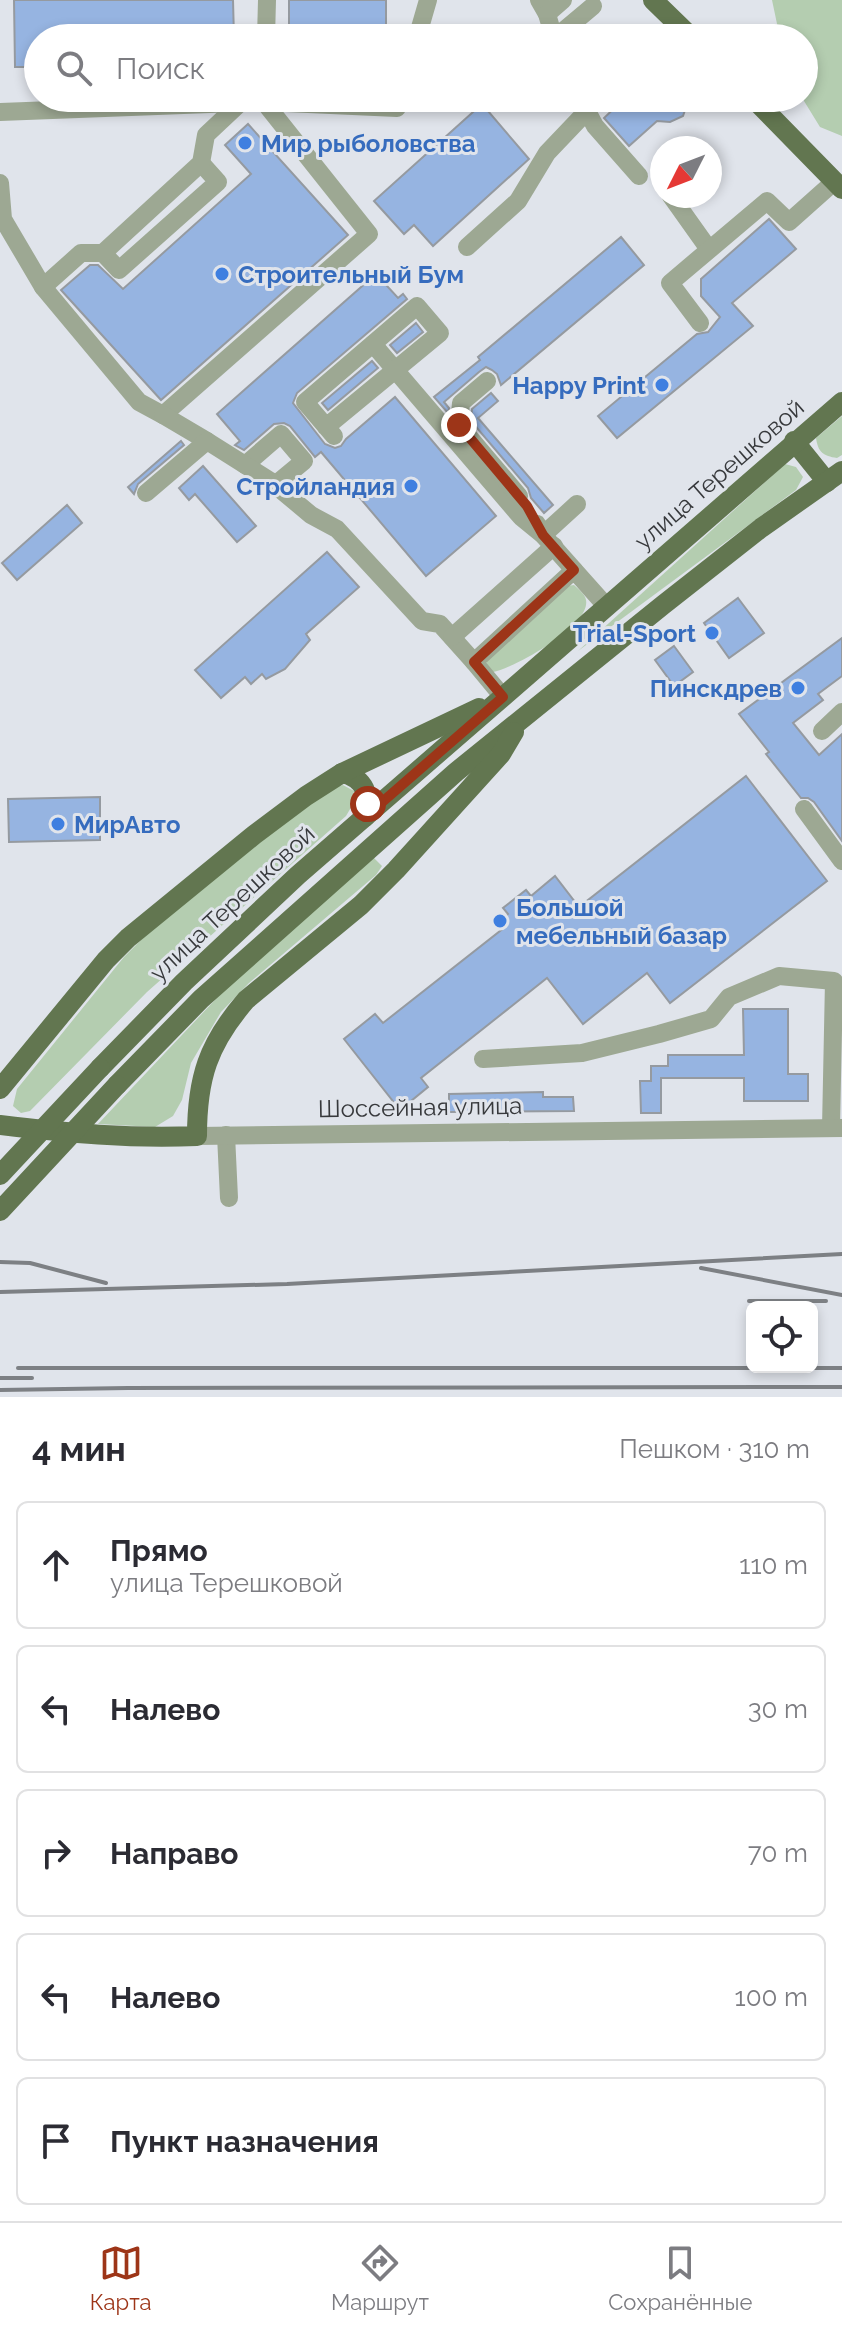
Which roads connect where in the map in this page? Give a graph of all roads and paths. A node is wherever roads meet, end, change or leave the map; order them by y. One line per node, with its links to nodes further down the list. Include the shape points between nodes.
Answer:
1 (267, 0): 7 (street)
2 (428, 0): 8 (street)
3 (563, 0): 6 (street)
4 (653, 0): 10 (main road)
5 (593, 6): 9 (street)
6 (543, 7)
7 (266, 24)
8 (421, 24)
9 (571, 24)
10 (678, 24)
11 (24, 111): 12 (street)
12 (0, 112)
13 (230, 112): 18 (street, via 206,135)
14 (273, 112): 32 (street, via 369,234)
15 (577, 112): 23 (street, via 518,201)
16 (587, 112): 19 (street)
17 (767, 112): 21 (main road)
18 (201, 163): 25 (street); 25 (street, via 218,182 119,270)
19 (639, 176)
20 (0, 183): 26 (street, via 3,219)
21 (838, 185): 24 (street, via 789,222 767,201)
22 (680, 208): 24 (street)
23 (467, 247)
24 (708, 248): 27 (street, via 670,283)
25 (103, 253): 26 (street, via 81,253)
26 (43, 287): 32 (street, via 139,402)
27 (700, 323)
28 (373, 344): 29 (street); 29 (street, via 417,306 433,324 440,333); 29 (street, via 305,402 330,432)
29 (395, 371): 40 (street, via 521,517)
30 (487, 381): 40 (street, via 461,403 459,425 527,506)
31 (842, 402): 34 (main road, улица Терешковой)
32 (163, 415): 33 (street)
33 (207, 441): 35 (street); 38 (street)
34 (794, 441): 36 (main road); 42 (main road, улица Терешковой)
35 (245, 465): 37 (street); 37 (street, via 281,434 304,461)
36 (834, 476): 46 (main road, улица Терешковой)
37 (275, 485): 43 (street, via 337,529 422,621 440,624)
38 (146, 493)
39 (577, 504): 40 (street)
40 (548, 541): 41 (street); 43 (street)
41 (574, 570): 42 (street); 44 (street)
42 (607, 607): 45 (main road, улица Терешковой)
43 (452, 637): 44 (street)
44 (474, 662): 47 (street)
45 (534, 669): 46 (main road); 47 (main road, улица Терешковой)
46 (554, 693): 49 (main road, улица Терешковой)
47 (503, 697): 51 (main road); 53 (main road, улица Терешковой)
48 (842, 712): 50 (street)
49 (523, 718): 54 (main road, улица Терешковой); 56 (main road, via 501,754)
50 (822, 731)
51 (342, 773): 53 (main road, via 364,786); 59 (main road, via 265,827 128,938)
52 (804, 809): 55 (street)
53 (365, 817): 64 (main road, улица Терешковой, bridge, via 250,918)
54 (379, 840): 56 (main road, via 397,851); 66 (main road, улица Терешковой, bridge, via 201,999)
55 (842, 861)
56 (396, 870): 63 (main road, via 246,1000 224,1026 206,1064 197,1101)
57 (838, 973): 58 (street, via 779,976 729,997 711,1019 582,1053); 61 (street)
58 (483, 1059)
59 (0, 1089)
60 (0, 1125): 63 (main road, Шоссейная улица, via 97,1136)
61 (837, 1128): 62 (street, Шоссейная улица)
62 (226, 1135): 63 (street, Шоссейная улица); 65 (street)
63 (197, 1136)
64 (0, 1175)
65 (229, 1198)
66 (0, 1211)

